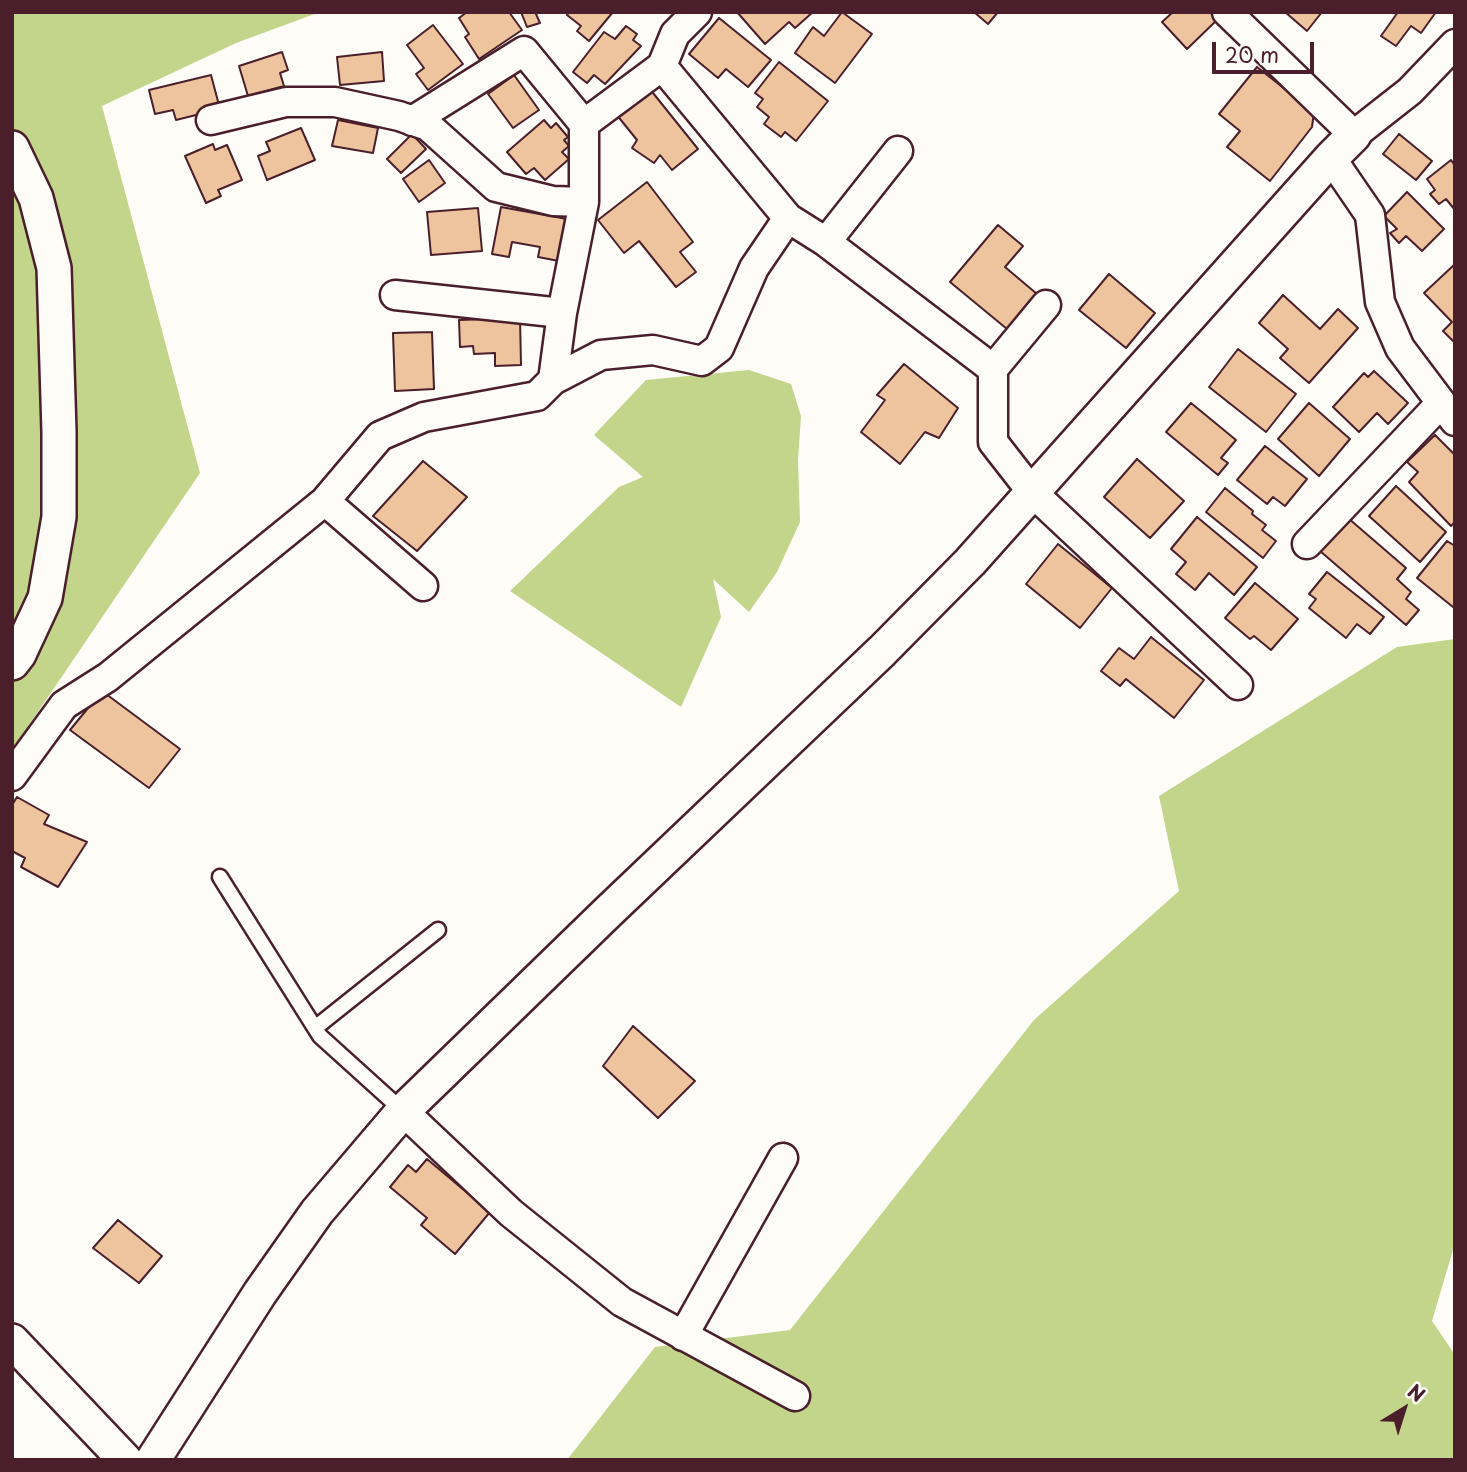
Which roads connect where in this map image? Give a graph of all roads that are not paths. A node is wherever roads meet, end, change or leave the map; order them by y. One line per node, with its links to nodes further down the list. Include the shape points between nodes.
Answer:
1 (696, 12): 4 (street, via 675,34)
2 (1227, 12): 8 (street)
3 (1455, 44): 8 (street, via 1410,91)
4 (662, 66): 7 (street); 12 (street)
5 (211, 120): 6 (street, via 286,102 335,102)
6 (412, 121): 7 (street, via 524,51); 11 (street, via 428,126 496,187 553,201)
7 (584, 124): 11 (street)
8 (1342, 147): 19 (street, via 1370,215 1380,302 1400,348); 20 (street)
9 (12, 148): 24 (street, via 36,198 54,268 59,432 59,517 45,598)
10 (898, 151): 13 (street)
11 (584, 202): 16 (street)
12 (788, 218): 13 (street); 18 (street, via 754,268 719,348 702,361 653,349 601,355)
13 (826, 242): 17 (street)
14 (396, 295): 16 (street)
15 (1046, 305): 17 (street)
16 (562, 313): 18 (street)
17 (993, 369): 20 (street, via 993,442)
18 (553, 380): 21 (street, via 537,396 424,417 380,436)
19 (1448, 412): 22 (street)
20 (1032, 492): 25 (street); 30 (street, via 882,651)
21 (325, 501): 23 (street); 26 (street, via 108,677 64,705)
22 (1307, 544)
23 (423, 586)
24 (12, 663)
25 (1238, 685)
26 (12, 776)
27 (220, 877): 29 (lane)
28 (438, 930): 29 (lane)
29 (315, 1028): 30 (lane)
30 (403, 1111): 32 (street, via 521,1222 622,1302); 36 (street, via 310,1222)
31 (783, 1158): 32 (street)
32 (683, 1336): 34 (street)
33 (12, 1341): 35 (street)
34 (795, 1396)
35 (125, 1460)
36 (153, 1460)

